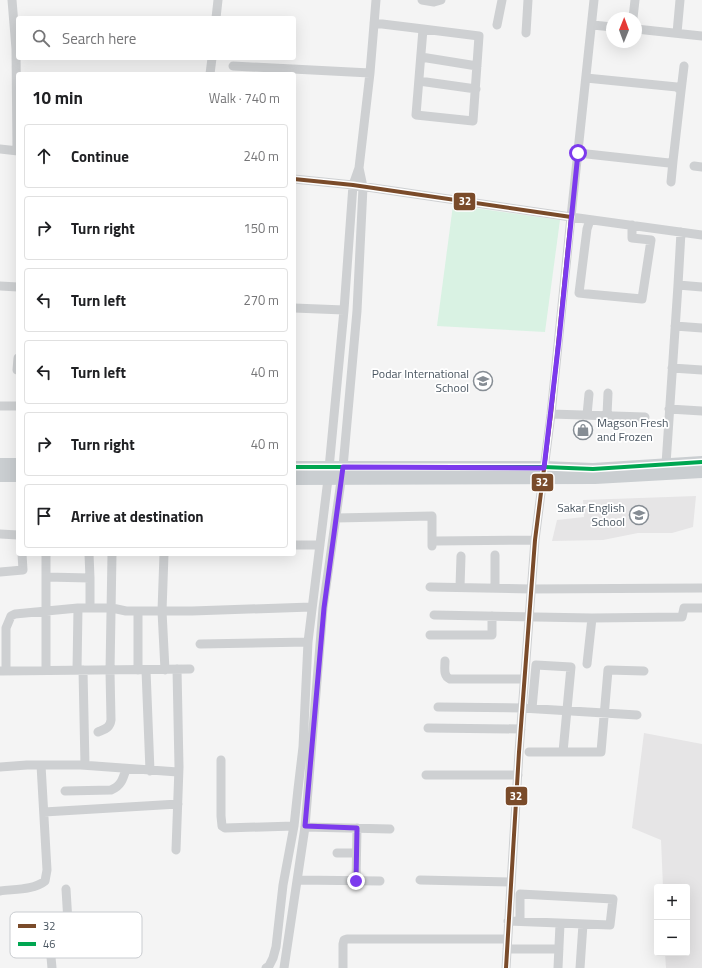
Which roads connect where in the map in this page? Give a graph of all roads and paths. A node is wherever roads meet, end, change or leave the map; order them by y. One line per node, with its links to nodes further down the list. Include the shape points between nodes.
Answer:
1 (12, 0): 22 (street)
2 (218, 0): 12 (street)
3 (376, 0): 13 (street)
4 (422, 0): 5 (street)
5 (441, 0)
6 (502, 0): 14 (street)
7 (528, 0): 19 (street)
8 (594, 0): 15 (street)
9 (635, 0): 11 (street)
10 (680, 0): 20 (street)
11 (634, 12)
12 (216, 16)
13 (374, 23): 17 (street); 31 (street)
14 (497, 25)
15 (593, 25): 16 (street); 32 (street)
16 (606, 26)
17 (423, 29): 23 (street); 27 (street, via 479,36)
18 (642, 30): 20 (street)
19 (526, 33)
20 (677, 33): 21 (street)
21 (702, 36)
22 (16, 49)
23 (421, 58): 27 (street); 33 (street)
24 (16, 60): 29 (street)
25 (212, 60): 30 (street)
26 (233, 66): 31 (street)
27 (477, 66): 34 (street)
28 (684, 66): 35 (street)
29 (16, 72)
30 (210, 72)
31 (370, 73): 40 (street)
32 (586, 78): 35 (street, via 677,87); 38 (street)
33 (419, 81): 34 (street); 34 (street, via 416,115 474,121)
34 (476, 89)
35 (681, 91): 39 (street)
36 (0, 149): 37 (street)
37 (16, 151)
38 (578, 153): 39 (street, via 669,163); 45 (street)
39 (673, 161): 42 (street)
40 (359, 168): 43 (street); 44 (street)
41 (296, 179): 43 (street)
42 (671, 182)
43 (352, 186): 44 (street); 55 (street)
44 (363, 187): 45 (street); 77 (street, via 357,311)
45 (571, 217): 46 (street); 66 (street)
46 (590, 220): 47 (street); 47 (street, via 579,293 642,299 652,240 632,238)
47 (632, 226): 48 (street)
48 (681, 232): 49 (street); 50 (street)
49 (702, 235)
50 (678, 285): 53 (street); 56 (street)
51 (0, 286): 52 (street)
52 (16, 287)
53 (702, 287)
54 (296, 308): 55 (street)
55 (344, 310): 76 (street)
56 (675, 326): 57 (street); 58 (street)
57 (702, 328)
58 (672, 368): 59 (street); 64 (street)
59 (702, 370)
60 (608, 393): 68 (street)
61 (589, 394): 67 (street)
62 (0, 406): 63 (street)
63 (16, 406)
64 (669, 409): 65 (street); 74 (street)
65 (702, 410)
66 (552, 414): 67 (street); 78 (street)
67 (587, 415): 68 (street)
68 (608, 415): 69 (street)
69 (645, 417)
70 (702, 462): 74 (main road)
71 (0, 464): 72 (main road)
72 (16, 464)
73 (296, 467): 76 (main road)
74 (666, 469): 75 (main road); 78 (main road, via 593,469)
75 (702, 472)
76 (329, 473): 77 (main road); 81 (main road); 86 (street)
77 (342, 473): 78 (main road); 82 (street)
78 (544, 473): 85 (street)
79 (0, 476): 80 (main road)
80 (16, 476)
81 (296, 479)
82 (336, 518): 85 (street, via 432,516 434,544); 153 (street, via 320,645)
83 (0, 534): 84 (street)
84 (16, 535)
85 (535, 540): 102 (street)
86 (320, 544): 87 (street); 103 (street)
87 (296, 545)
88 (495, 555): 100 (street)
89 (22, 556): 95 (street, via 23,570)
90 (46, 556): 96 (street)
91 (89, 556): 97 (street)
92 (112, 556): 106 (street)
93 (164, 556): 110 (street)
94 (461, 556): 99 (street)
95 (0, 572)
96 (46, 577): 97 (street); 108 (street)
97 (90, 578): 105 (street)
98 (430, 587): 99 (street)
99 (460, 588): 100 (street)
100 (495, 588): 102 (street)
101 (702, 588): 102 (street)
102 (531, 589): 113 (street)
103 (311, 607): 110 (street); 116 (street)
104 (78, 608): 105 (street); 108 (street); 122 (street)
105 (90, 608): 106 (street)
106 (112, 608): 109 (street); 127 (street)
107 (702, 608): 114 (street, via 684,608 682,617)
108 (46, 610): 121 (street); 126 (street, via 11,616 6,628)
109 (138, 611): 110 (street); 123 (street)
110 (162, 611): 124 (street)
111 (434, 614): 112 (street)
112 (492, 616): 113 (street); 115 (street, via 492,635)
113 (529, 617): 114 (street); 129 (street)
114 (592, 618): 119 (street)
115 (430, 635)
116 (308, 642): 117 (street); 152 (street, via 303,747)
117 (200, 644)
118 (445, 661): 129 (street, via 445,675 450,680)
119 (587, 664)
120 (190, 669): 125 (street)
121 (46, 670): 122 (street); 126 (street)
122 (80, 670): 127 (street); 142 (street)
123 (142, 670): 124 (street); 127 (street); 145 (street)
124 (165, 670): 125 (street)
125 (177, 670): 146 (street)
126 (3, 671)
127 (110, 671): 137 (street, via 110,724)
128 (644, 671): 133 (street, via 608,670)
129 (524, 679): 131 (street)
130 (438, 707): 131 (street)
131 (527, 708): 132 (street); 132 (street, via 536,665 571,667); 136 (street)
132 (567, 710): 133 (street); 139 (street)
133 (604, 713): 134 (street); 139 (street, via 602,752)
134 (637, 715)
135 (428, 728): 136 (street)
136 (521, 729): 147 (street)
137 (98, 732)
138 (529, 752): 139 (street)
139 (563, 752)
140 (221, 760): 152 (street, via 222,826)
141 (41, 764): 142 (street); 143 (street); 151 (street)
142 (84, 766): 144 (street)
143 (0, 767)
144 (126, 769): 145 (street); 149 (street, via 117,788)
145 (150, 771): 146 (street)
146 (178, 772): 150 (street)
147 (518, 775): 148 (street); 163 (street)
148 (426, 776)
149 (65, 791)
150 (178, 804): 151 (street); 156 (street)
151 (44, 812): 165 (street, via 47,870 45,881 35,886)
152 (294, 826): 176 (street, via 273,958)
153 (305, 826): 154 (street); 159 (street)
154 (357, 828): 155 (street); 158 (street)
155 (390, 829)
156 (176, 850)
157 (337, 853): 158 (street)
158 (356, 853): 161 (street)
159 (297, 880): 161 (street); 177 (street)
160 (420, 880): 163 (street)
161 (356, 881): 162 (street)
162 (380, 881)
163 (511, 882): 167 (street)
164 (66, 889): 166 (street)
165 (0, 891)
166 (67, 912)
167 (508, 921): 168 (street); 171 (street)
168 (520, 921): 169 (street); 170 (street, via 520,894 613,899 610,925)
169 (560, 924): 170 (street); 173 (street)
170 (583, 924): 181 (street)
171 (507, 939): 172 (street); 178 (street, via 347,939 342,944)
172 (507, 949): 173 (street); 179 (street)
173 (559, 949): 180 (street)
174 (51, 958): 175 (street)
175 (52, 968)
176 (266, 968)
177 (284, 968)
178 (343, 968)
179 (506, 968)
180 (558, 968)
181 (580, 968)

